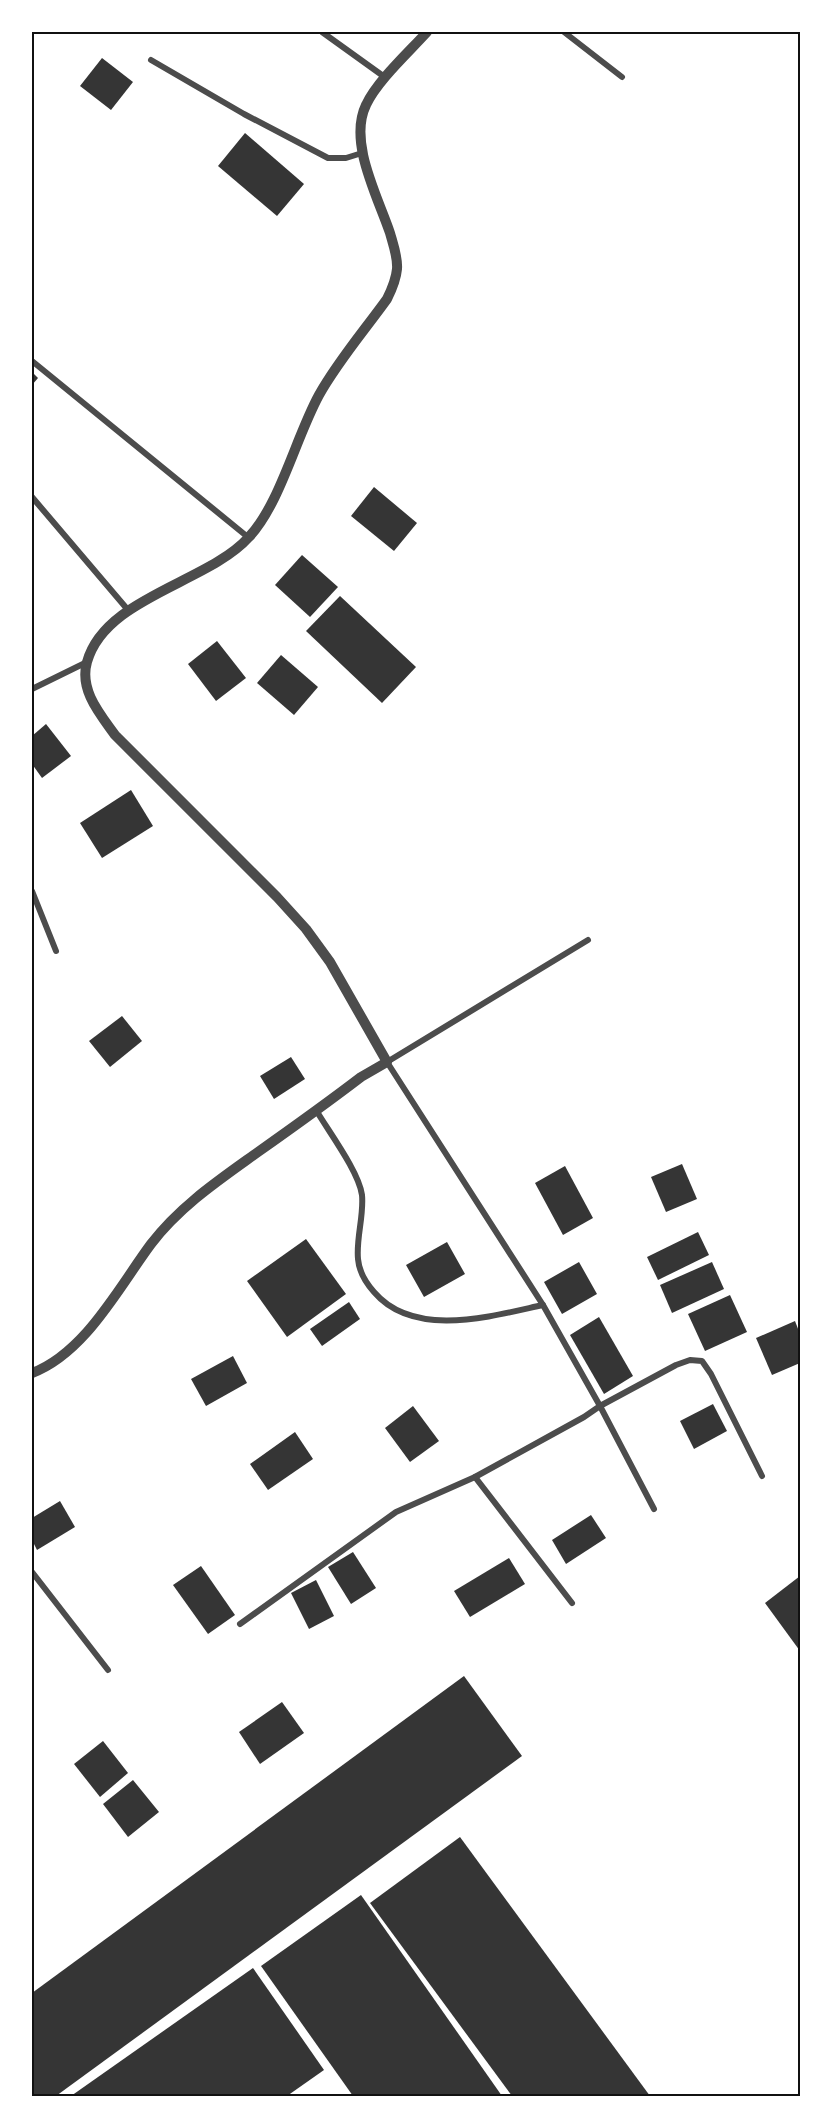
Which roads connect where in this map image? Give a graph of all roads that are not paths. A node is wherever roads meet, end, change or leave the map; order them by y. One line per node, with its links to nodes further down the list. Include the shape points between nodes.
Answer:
1 (322, 32): 6 (street)
2 (427, 32): 6 (street)
3 (564, 32): 5 (street)
4 (151, 60): 7 (street, via 327,158)
5 (622, 77)
6 (386, 78): 7 (street, via 372,93 361,118)
7 (362, 153): 10 (street, via 395,249 395,282 320,394 272,503)
8 (32, 361): 10 (street)
9 (32, 497): 11 (street)
10 (249, 538): 11 (street, via 229,554)
11 (128, 610): 12 (street, via 103,633)
12 (87, 662): 13 (street); 17 (street, via 87,689 115,735 306,929 330,962)
13 (32, 689)
14 (32, 891): 16 (street)
15 (588, 940): 17 (street)
16 (56, 951)
17 (387, 1062): 18 (street); 19 (street)
18 (316, 1110): 19 (street, via 357,1179 362,1195 358,1261 366,1282 382,1302 404,1313 451,1321); 20 (street, via 207,1188 178,1214 80,1339)
19 (543, 1305): 21 (street)
20 (32, 1372)
21 (600, 1406): 22 (street, via 676,1365 702,1361); 23 (street); 24 (street)
22 (762, 1476)
23 (476, 1477): 26 (street); 27 (street, via 396,1512)
24 (654, 1509)
25 (32, 1572): 28 (street)
26 (572, 1604)
27 (240, 1624)
28 (108, 1670)

